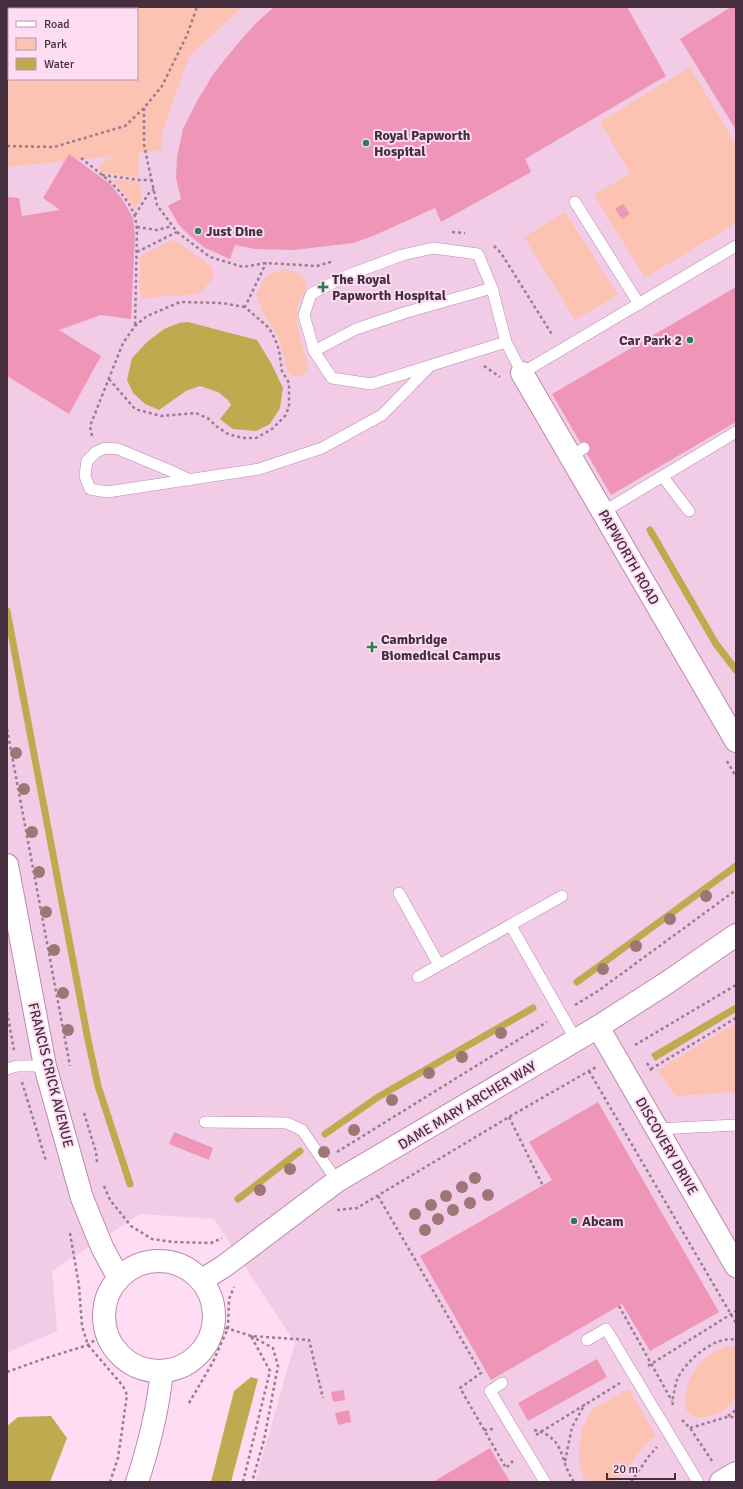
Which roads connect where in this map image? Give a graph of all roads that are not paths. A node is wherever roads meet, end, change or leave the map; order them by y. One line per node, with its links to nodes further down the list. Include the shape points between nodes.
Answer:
1 (575, 202): 4 (lane)
2 (736, 246): 4 (lane)
3 (492, 288): 5 (lane); 6 (lane, via 356,329); 6 (lane, via 478,254 433,248 402,256 346,276 311,294 304,315)
4 (639, 304): 8 (lane)
5 (506, 342): 7 (lane); 8 (lane)
6 (314, 351): 7 (lane, via 332,378 371,384)
7 (432, 364): 11 (lane, via 382,415 322,448 259,469)
8 (522, 373): 13 (street, PAPWORTH ROAD, via 578,453)
9 (736, 432): 10 (lane)
10 (663, 477): 12 (lane); 13 (lane)
11 (190, 480): 11 (lane, via 107,492 90,489 85,476 88,461 96,452 105,448 118,450)
12 (689, 511)
13 (603, 512): 14 (street, PAPWORTH ROAD)
14 (736, 741)
15 (7, 864): 24 (street, FRANCIS CRICK AVENUE)
16 (399, 892): 20 (lane)
17 (562, 896): 18 (lane)
18 (510, 926): 20 (lane); 23 (lane)
19 (736, 935): 22 (street, DAME MARY ARCHER WAY)
20 (440, 965): 21 (lane)
21 (418, 977)
22 (598, 1027): 23 (street, DAME MARY ARCHER WAY); 28 (street, DISCOVERY DRIVE)
23 (576, 1040): 29 (street, DAME MARY ARCHER WAY)
24 (45, 1066): 25 (lane); 31 (street, FRANCIS CRICK AVENUE, via 82,1198 102,1248)
25 (12, 1068)
26 (205, 1122): 29 (lane, via 287,1123 302,1130)
27 (736, 1125): 28 (lane)
28 (657, 1129): 30 (street, DISCOVERY DRIVE)
29 (337, 1181): 32 (street, DAME MARY ARCHER WAY)
30 (736, 1266)
31 (118, 1277): 32 (street, via 138,1264 161,1260 184,1266); 34 (street, via 104,1303 105,1332 117,1353 138,1368)
32 (202, 1280): 34 (street, via 213,1300 221,1326 205,1347 186,1364)
33 (587, 1340): 38 (lane, via 606,1329)
34 (162, 1372): 36 (street, via 148,1450)
35 (502, 1383): 37 (lane, via 490,1391)
36 (137, 1482)
37 (545, 1482)
38 (698, 1482)

